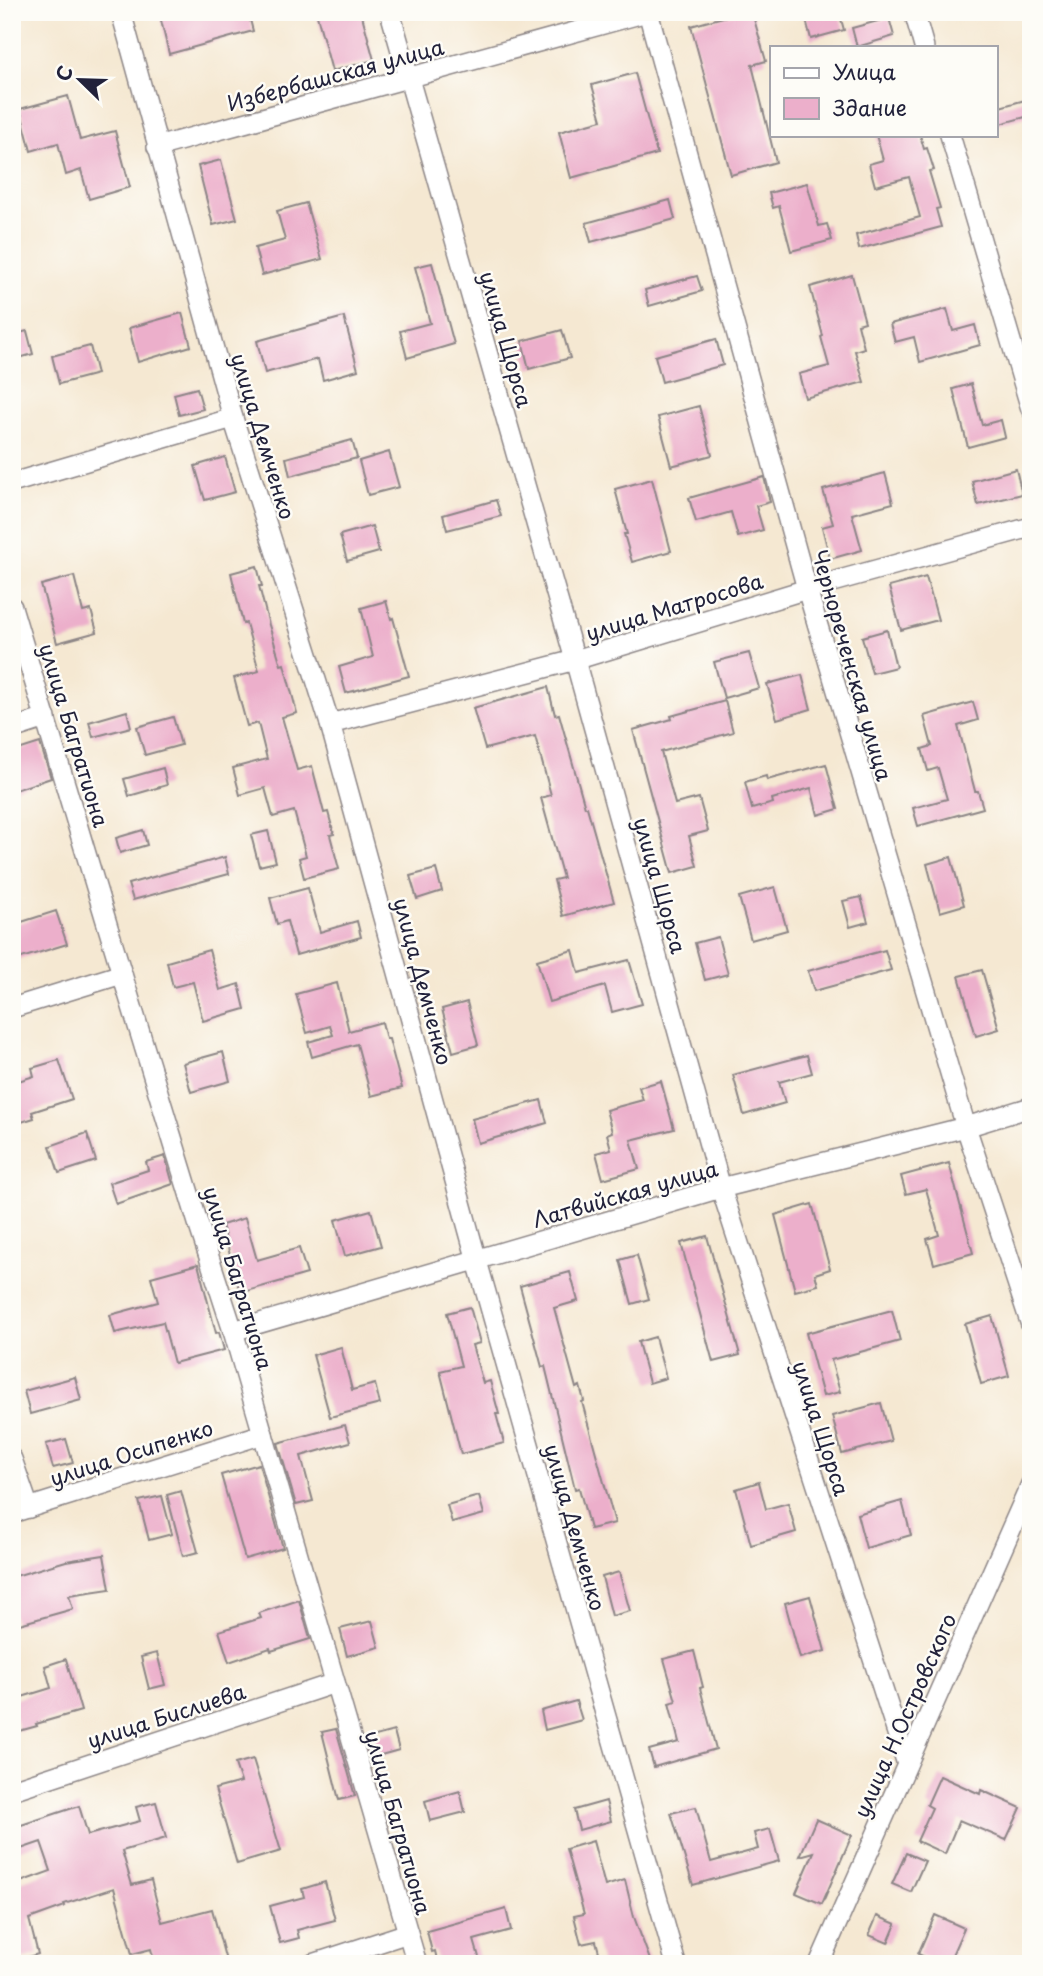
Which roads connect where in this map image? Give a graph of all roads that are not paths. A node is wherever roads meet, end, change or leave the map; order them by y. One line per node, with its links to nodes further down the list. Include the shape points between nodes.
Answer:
1 (121, 12): 8 (street, улица Демченко)
2 (390, 12): 6 (street, улица Щорса)
3 (648, 12): 6 (street, Избербашская улица); 13 (street, Чернореченская улица)
4 (914, 12): 5 (street)
5 (924, 46)
6 (409, 77): 8 (street, Избербашская улица); 15 (street, улица Щорса)
7 (950, 136): 9 (street)
8 (158, 147): 10 (street, улица Демченко)
9 (1031, 409)
10 (233, 418): 11 (street); 17 (street, улица Демченко)
11 (12, 483)
12 (1031, 527): 13 (street, улица Матросова)
13 (807, 589): 15 (street, улица Матросова); 22 (street, Чернореченская улица)
14 (12, 607): 16 (street, улица Багратиона)
15 (575, 660): 17 (street, улица Матросова); 23 (street, улица Щорса)
16 (46, 718): 18 (street); 19 (street, улица Багратиона)
17 (330, 724): 24 (street, улица Демченко)
18 (12, 729)
19 (122, 974): 20 (street); 26 (street, улица Багратиона)
20 (12, 1008)
21 (1031, 1107): 22 (street, Латвийская улица)
22 (966, 1128): 23 (street, Латвийская улица); 25 (street, Чернореченская улица)
23 (721, 1188): 24 (street, Латвийская улица); 32 (street, улица Щорса)
24 (477, 1261): 26 (street, Латвийская улица); 37 (street, улица Демченко)
25 (1031, 1325)
26 (233, 1331): 27 (street, улица Багратиона)
27 (263, 1434): 30 (street, улица Осипенко); 31 (street, улица Багратиона)
28 (12, 1459): 30 (street)
29 (1031, 1484): 32 (street, улица Н.Островского)
30 (20, 1511)
31 (335, 1683): 33 (street, улица Бислиева); 34 (street, улица Багратиона)
32 (907, 1764): 38 (street, улица Н.Островского)
33 (12, 1790)
34 (408, 1933): 35 (street); 36 (street, улица Багратиона)
35 (313, 1964)
36 (417, 1964)
37 (676, 1964)
38 (819, 1964)

